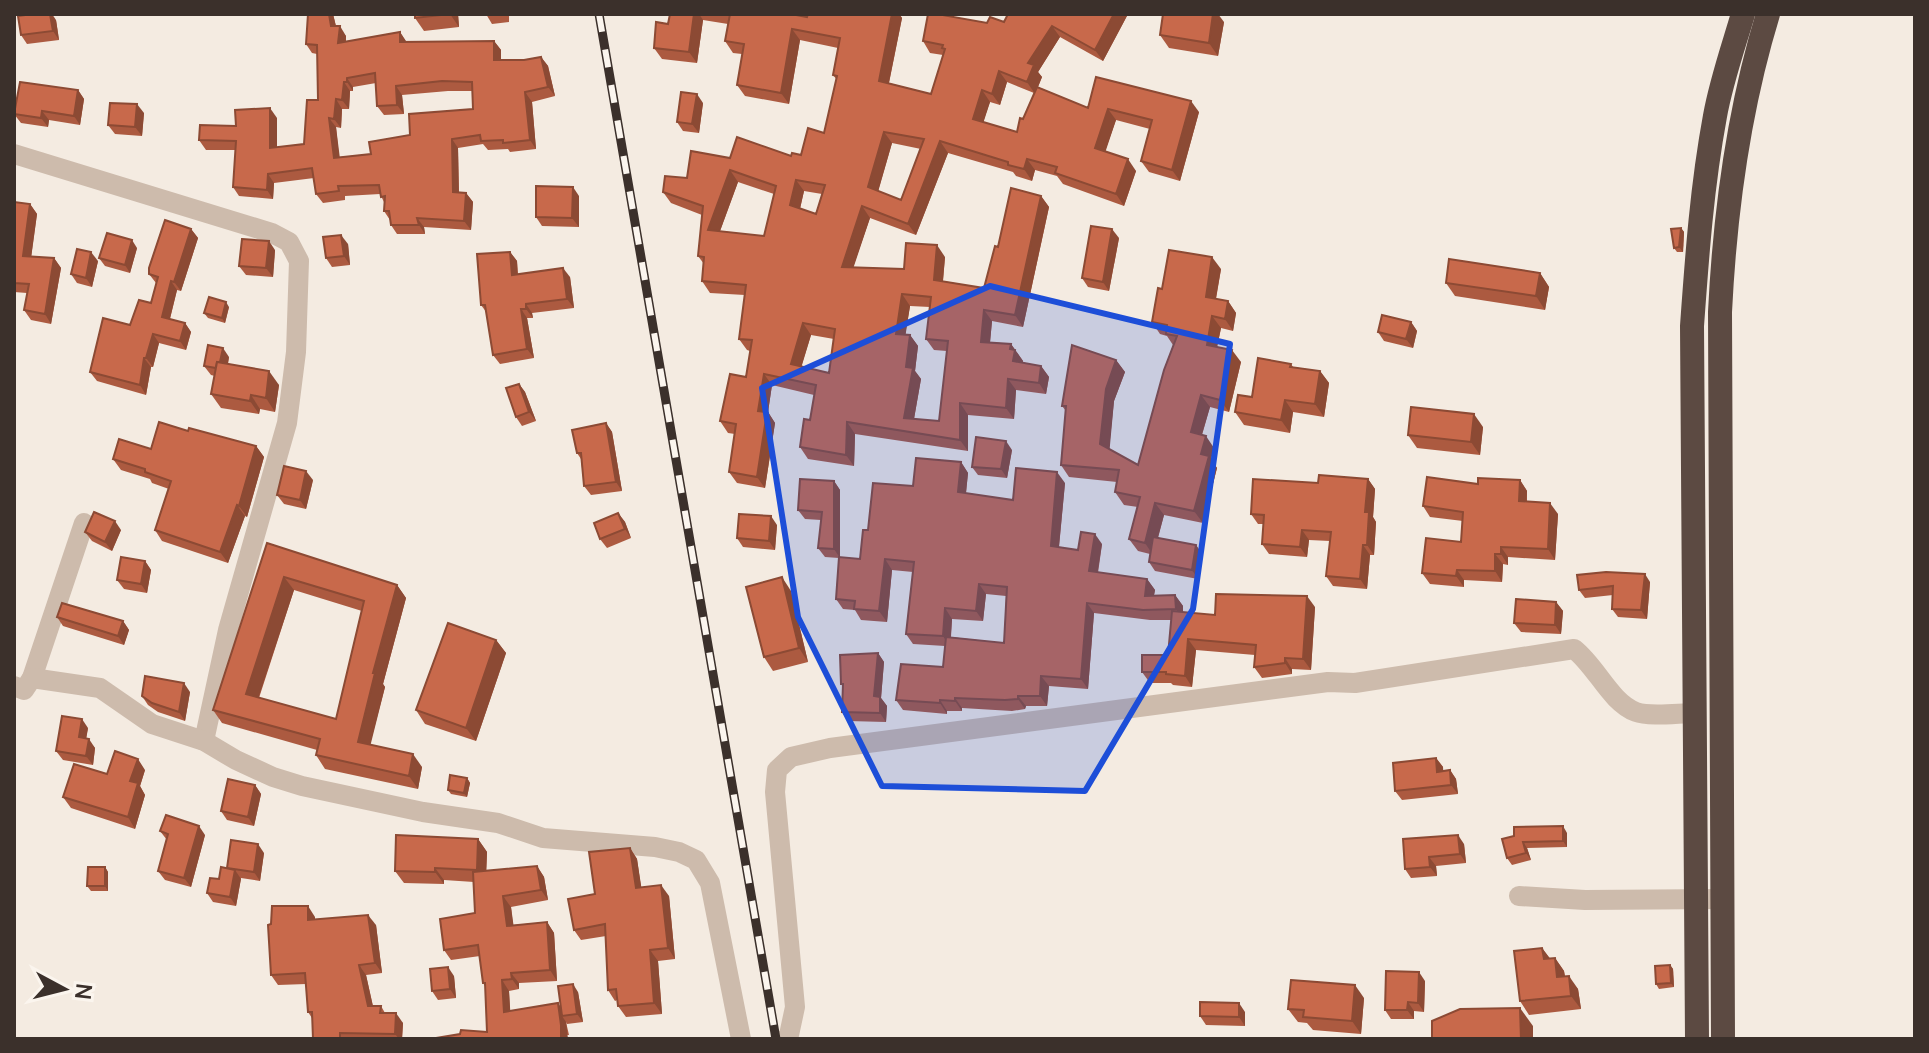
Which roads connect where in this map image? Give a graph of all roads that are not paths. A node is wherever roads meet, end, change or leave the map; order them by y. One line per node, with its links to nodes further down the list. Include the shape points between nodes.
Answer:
1 (1743, 14): 6 (highway, via 1716,113 1698,238 1691,394)
2 (1768, 14): 9 (highway, via 1736,143 1722,284)
3 (14, 154): 7 (street, via 272,233 289,242 299,261 287,423 228,630)
4 (84, 523): 5 (street)
5 (23, 682): 7 (street, via 100,688 152,724)
6 (1694, 713): 10 (highway); 12 (street, via 1638,713 1620,703 1574,649 791,757 777,770 775,792 795,1007)
7 (204, 741): 11 (street, via 302,786 498,823 543,838 655,847 696,860 710,883)
8 (1519, 896): 10 (street)
9 (1722, 899): 10 (street); 14 (highway)
10 (1696, 900): 13 (highway)
11 (741, 1039)
12 (785, 1039)
13 (1697, 1039)
14 (1723, 1039)

